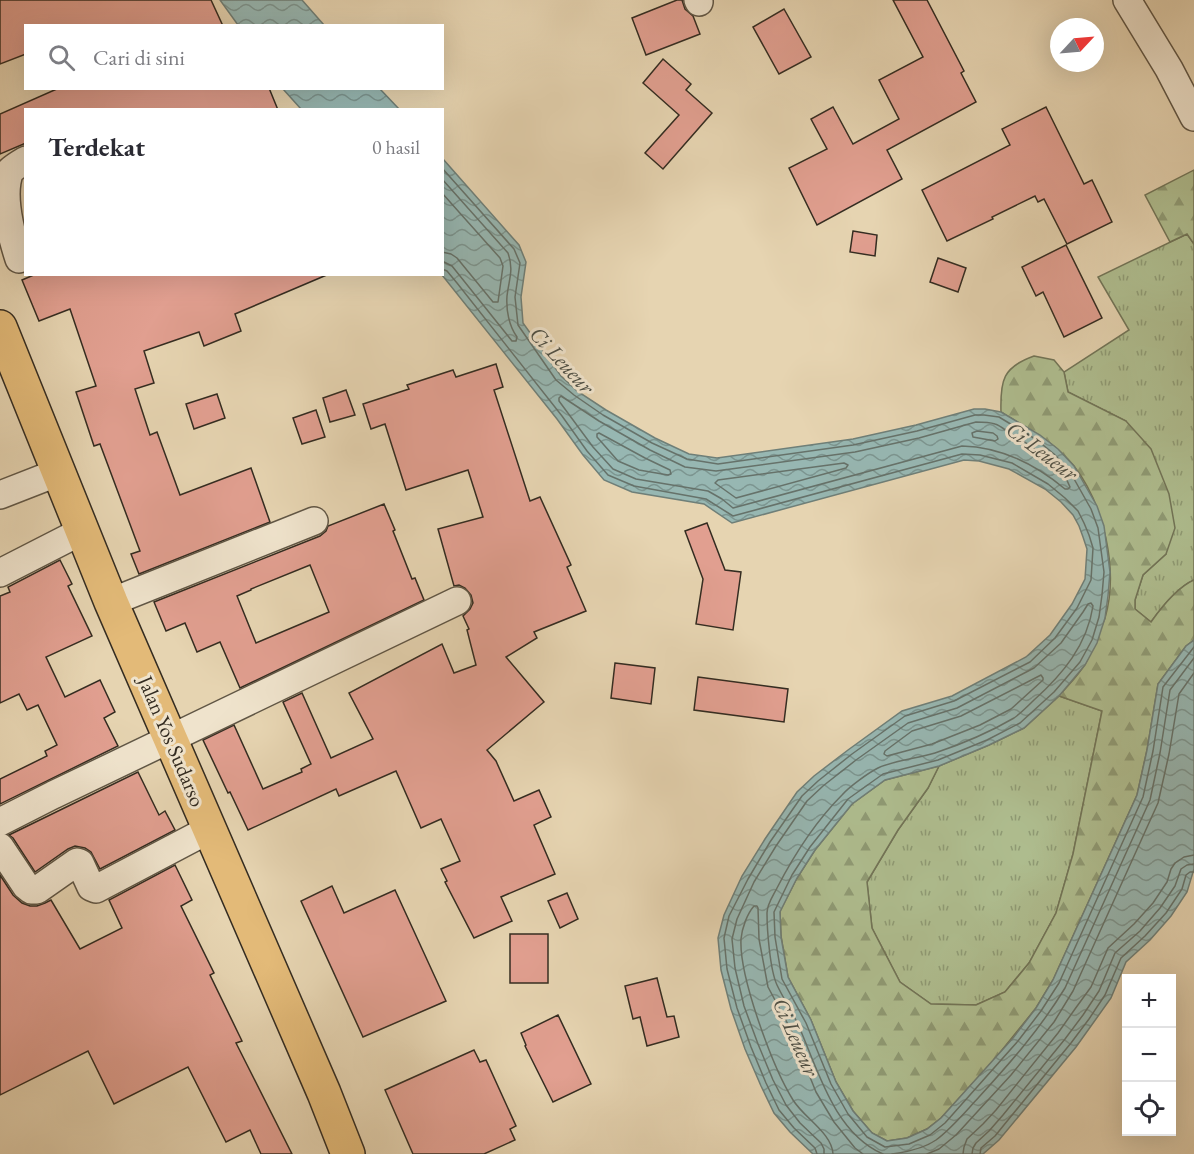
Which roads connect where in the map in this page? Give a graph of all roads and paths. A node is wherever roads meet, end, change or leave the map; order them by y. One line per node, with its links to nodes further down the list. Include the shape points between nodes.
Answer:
1 (1127, 0): 2 (street)
2 (1194, 117)
3 (24, 161): 4 (street, via 11,170 2,199)
4 (15, 261)
5 (0, 327): 6 (main road, Jalan Yos Sudarso)
6 (59, 472): 7 (street); 9 (main road, Jalan Yos Sudarso)
7 (0, 495)
8 (314, 521): 12 (street)
9 (82, 531): 10 (street); 12 (main road, Jalan Yos Sudarso)
10 (0, 573)
11 (457, 601): 13 (street)
12 (111, 602): 13 (main road, Jalan Yos Sudarso)
13 (171, 739): 14 (street); 15 (main road, Jalan Yos Sudarso)
14 (0, 822)
15 (210, 829): 16 (street, via 96,889 77,862 37,890 31,890); 17 (main road, Jalan Yos Sudarso)
16 (0, 847)
17 (348, 1154)

